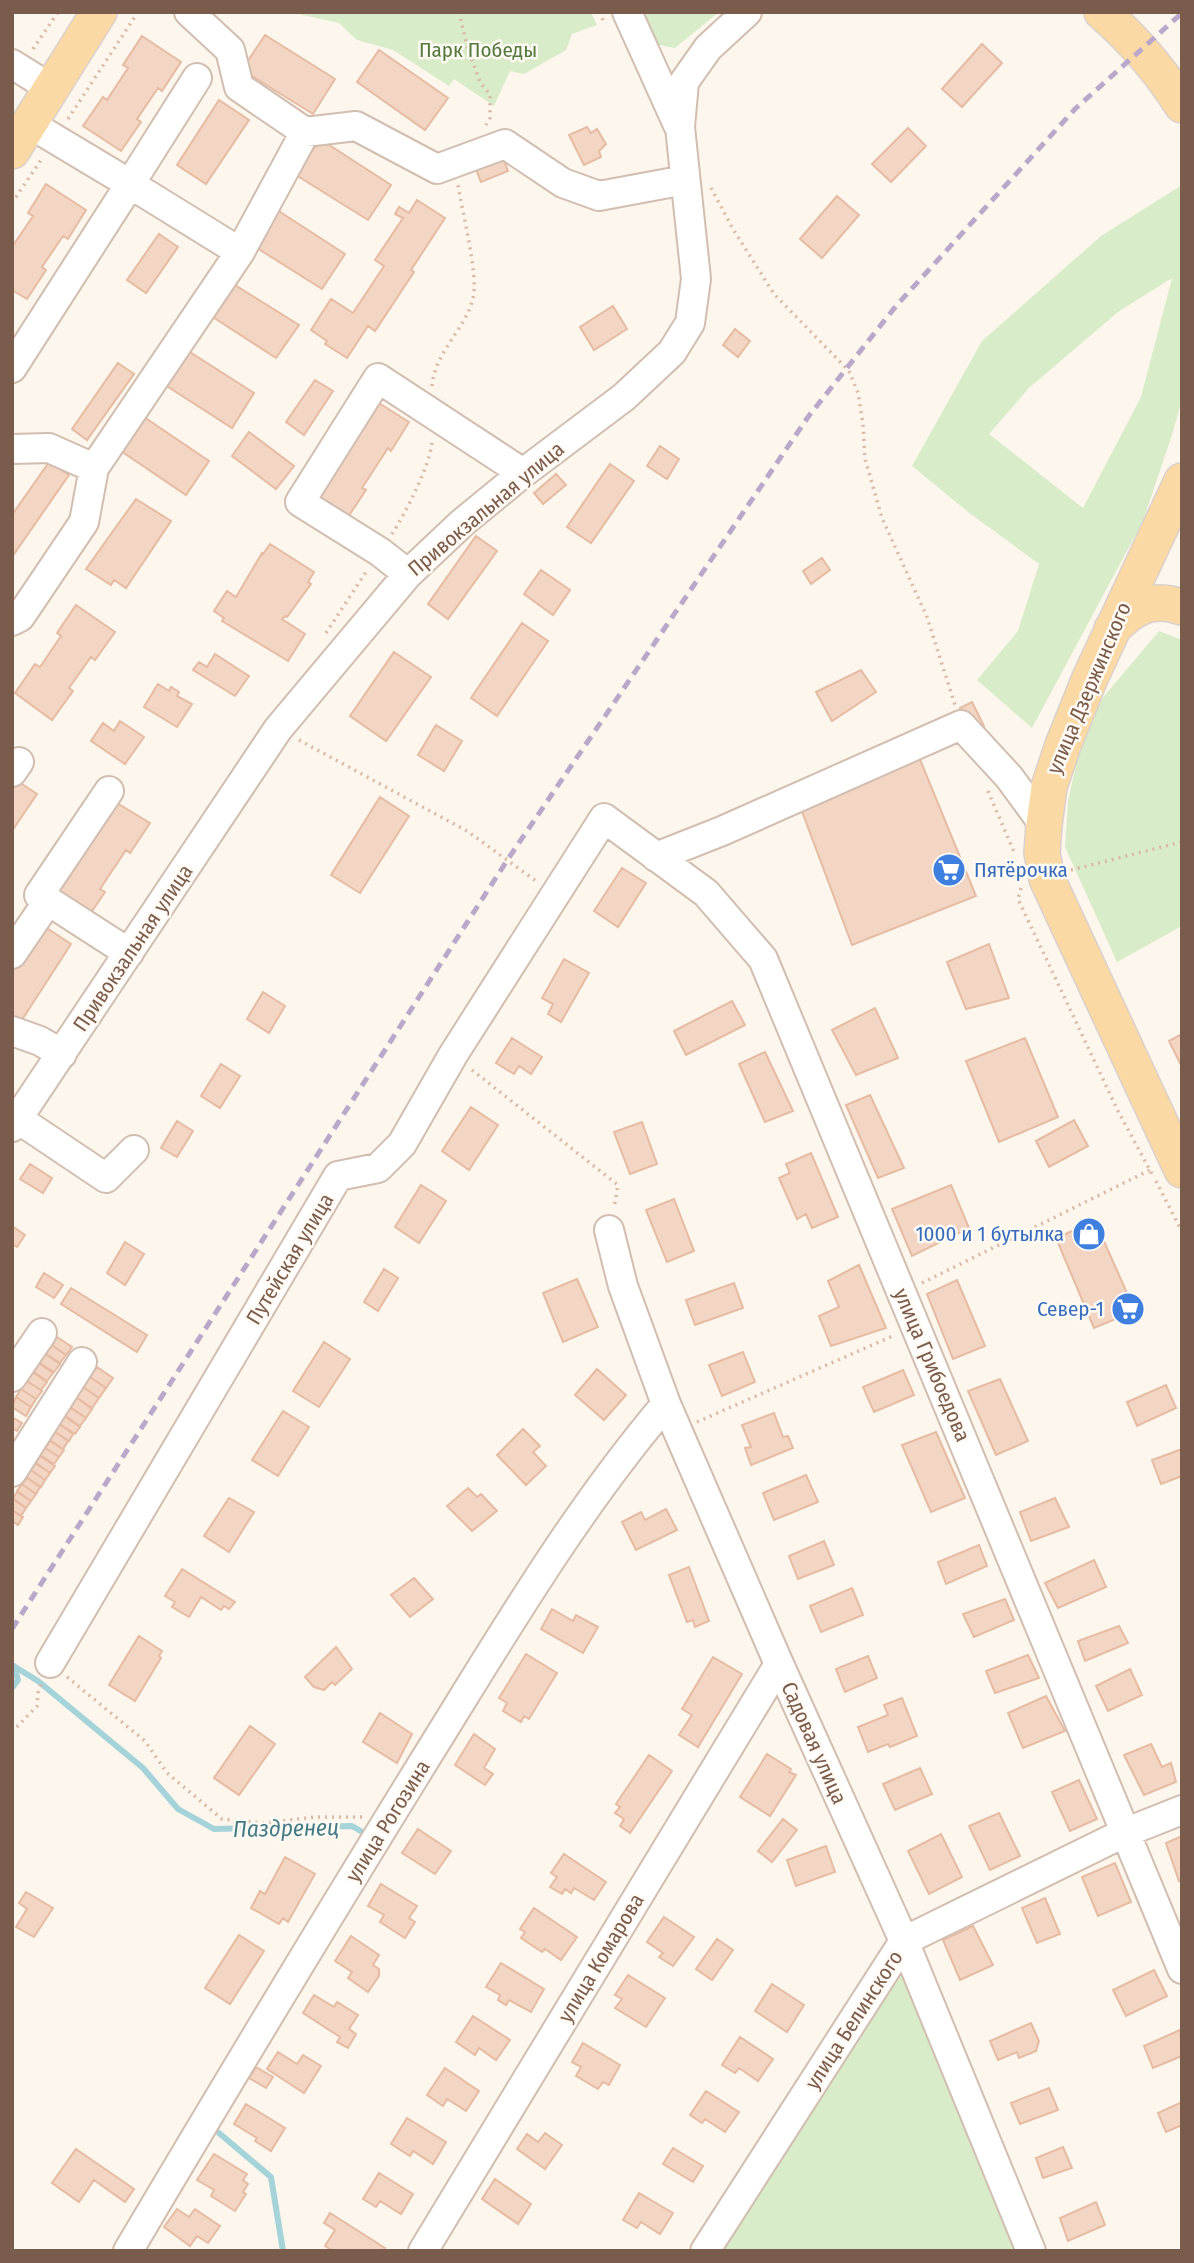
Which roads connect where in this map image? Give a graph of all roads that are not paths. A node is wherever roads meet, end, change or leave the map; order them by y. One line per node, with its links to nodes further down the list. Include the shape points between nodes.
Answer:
1 (99, 12): 8 (main road)
2 (189, 12): 11 (street, via 230,50 239,87)
3 (627, 12): 10 (street)
4 (747, 12): 10 (street, Привокзальная улица, via 708,48 684,82)
5 (1102, 12): 9 (main road)
6 (16, 66): 8 (street)
7 (197, 78): 14 (street)
8 (52, 89): 12 (main road)
9 (1182, 104)
10 (680, 127): 13 (street, Привокзальная улица)
11 (305, 132): 13 (street, via 356,126 437,169 505,144 563,183 599,196); 15 (street)
12 (33, 138): 14 (street)
13 (697, 182): 19 (street, Привокзальная улица, via 690,323 671,352 624,397)
14 (130, 184): 15 (street); 16 (street)
15 (240, 252): 18 (street)
16 (12, 368)
17 (12, 449): 18 (street, via 49,448)
18 (93, 468): 25 (street, via 84,522 20,617)
19 (523, 473): 22 (street, Привокзальная улица); 22 (street, via 378,378 300,502)
20 (1182, 481): 21 (main road, улица Дзержинского)
21 (1141, 567): 23 (main road); 26 (main road, улица Дзержинского)
22 (408, 573): 32 (street, Привокзальная улица, via 278,729)
23 (1182, 601)
24 (1182, 607): 26 (main road, via 1150,603 1130,611)
25 (12, 621)
26 (1112, 629): 29 (main road, улица Дзержинского, via 1063,745 1049,787)
27 (109, 791): 31 (street, via 38,895)
28 (604, 818): 30 (street, улица Грибоедова); 45 (street, Путейская улица, via 453,1055 402,1144 378,1168 338,1176)
29 (1044, 825): 30 (street, via 1009,777 961,725); 38 (main road, улица Дзержинского, via 1046,879)
30 (656, 857): 48 (street, улица Грибоедова, via 706,893 763,959)
31 (48, 901): 32 (street); 33 (street)
32 (129, 953): 35 (street, Привокзальная улица)
33 (12, 954)
34 (12, 1031): 35 (street)
35 (62, 1054): 36 (street, Привокзальная улица)
36 (15, 1123): 37 (street, via 106,1178)
37 (134, 1150)
38 (1166, 1170)
39 (609, 1230): 43 (street, Садовая улица, via 623,1286)
40 (42, 1333): 42 (street)
41 (82, 1362): 44 (street)
42 (12, 1377)
43 (666, 1404): 46 (street, Садовая улица); 51 (street, улица Рогозина, via 536,1580)
44 (12, 1472)
45 (50, 1663)
46 (779, 1664): 49 (street, Садовая улица); 52 (street, улица Комарова)
47 (1182, 1810): 48 (street, улица Белинского)
48 (1124, 1833): 49 (street, улица Белинского); 50 (street, улица Грибоедова)
49 (904, 1941): 53 (street, улица Белинского); 54 (street, Садовая улица)
50 (1182, 1969)
51 (128, 2251)
52 (423, 2251)
53 (705, 2251)
54 (1031, 2251)

